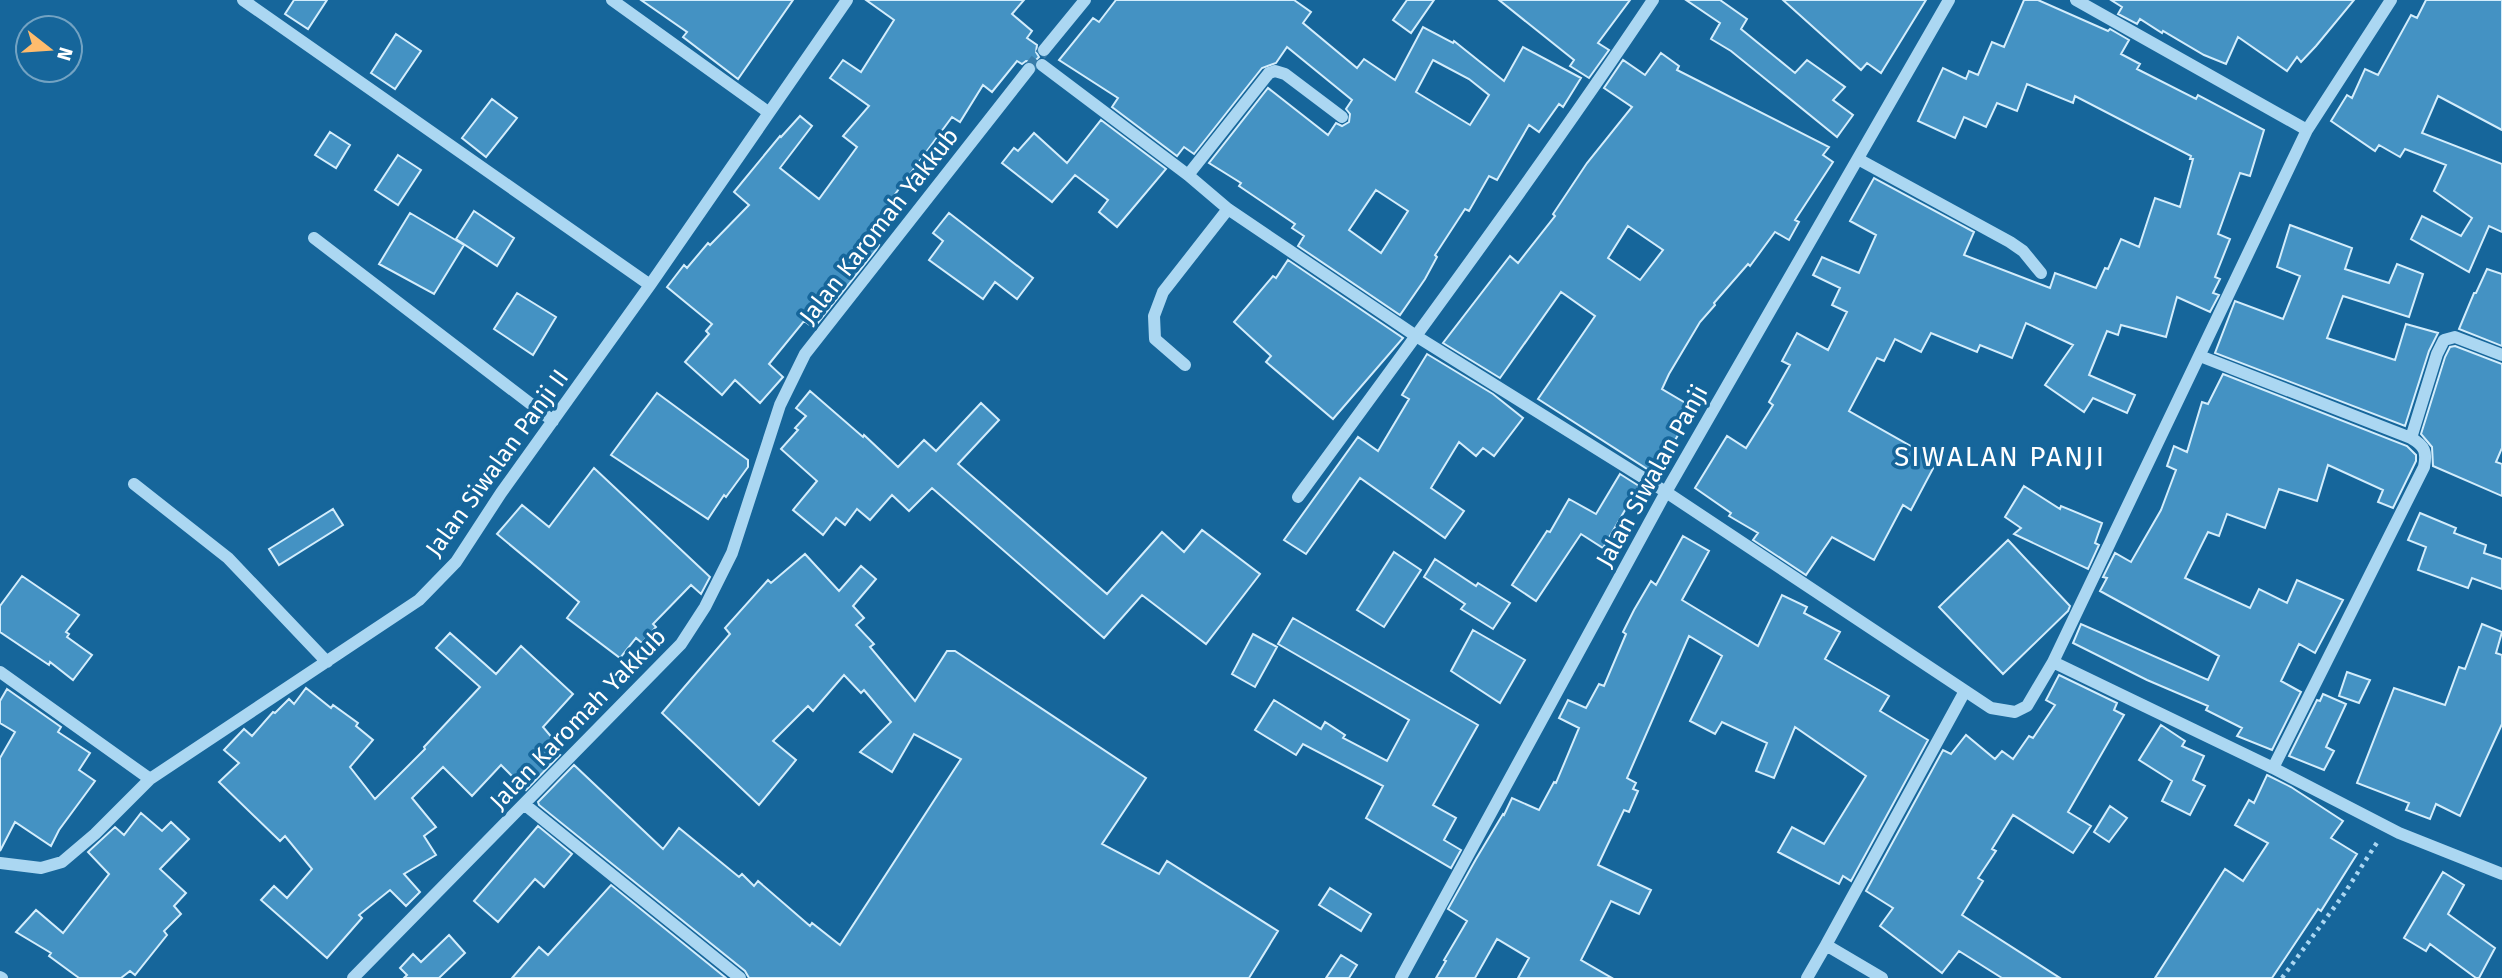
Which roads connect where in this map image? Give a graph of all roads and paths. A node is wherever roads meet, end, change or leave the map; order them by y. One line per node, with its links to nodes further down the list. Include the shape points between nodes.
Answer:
1 (243, 0): 20 (street)
2 (612, 0): 12 (street)
3 (847, 0): 12 (street, Jalan Siwalan Panji II)
4 (1085, 0): 9 (street)
5 (1653, 0): 21 (street)
6 (1949, 0): 15 (street, Jalan Siwalan Panji)
7 (2076, 0): 14 (street)
8 (2391, 0): 14 (street)
9 (1044, 50)
10 (1042, 65): 16 (street)
11 (1029, 69): 36 (street, Jalan Karomah Yakkub, via 805,354 780,405 732,554 681,645)
12 (768, 112): 20 (street, Jalan Siwalan Panji II)
13 (1342, 117): 16 (street, via 1285,74 1269,73)
14 (2308, 130): 23 (street)
15 (1857, 159): 19 (street, via 2010,242); 28 (street, Jalan Siwalan Panji)
16 (1188, 175): 17 (street)
17 (1228, 209): 21 (street); 24 (street, via 1163,292 1154,317 1155,339)
18 (314, 238): 25 (street)
19 (2041, 273)
20 (650, 285): 25 (street, Jalan Siwalan Panji II)
21 (1416, 336): 28 (street); 29 (street)
22 (2502, 355): 26 (street, via 2455,337 2444,340)
23 (2200, 356): 26 (street); 31 (street)
24 (1185, 365)
25 (553, 421): 30 (street, Jalan Siwalan Panji II, via 456,562 419,600)
26 (2411, 438): 34 (street, via 2425,449 2424,467)
27 (134, 484): 30 (street, via 228,558)
28 (1666, 492): 33 (street); 43 (street, Jalan Siwalan Panji)
29 (1298, 497)
30 (327, 662): 35 (street, Jalan Siwalan Panji II)
31 (2053, 662): 33 (street, via 2026,706 2015,712 1991,709); 34 (street)
32 (0, 672): 35 (street)
33 (1965, 691): 40 (street)
34 (2273, 768): 37 (street)
35 (150, 779): 38 (street, Jalan Siwalan Panji II, via 62,862 41,868)
36 (524, 804): 41 (street, Jalan Karomah Yakkub); 42 (street)
37 (2387, 827): 39 (street); 46 (path)
38 (0, 863)
39 (2500, 869)
40 (1826, 945): 44 (street); 45 (street)
41 (353, 978)
42 (740, 978)
43 (1401, 978)
44 (1807, 978)
45 (1882, 978)
46 (2282, 978)

